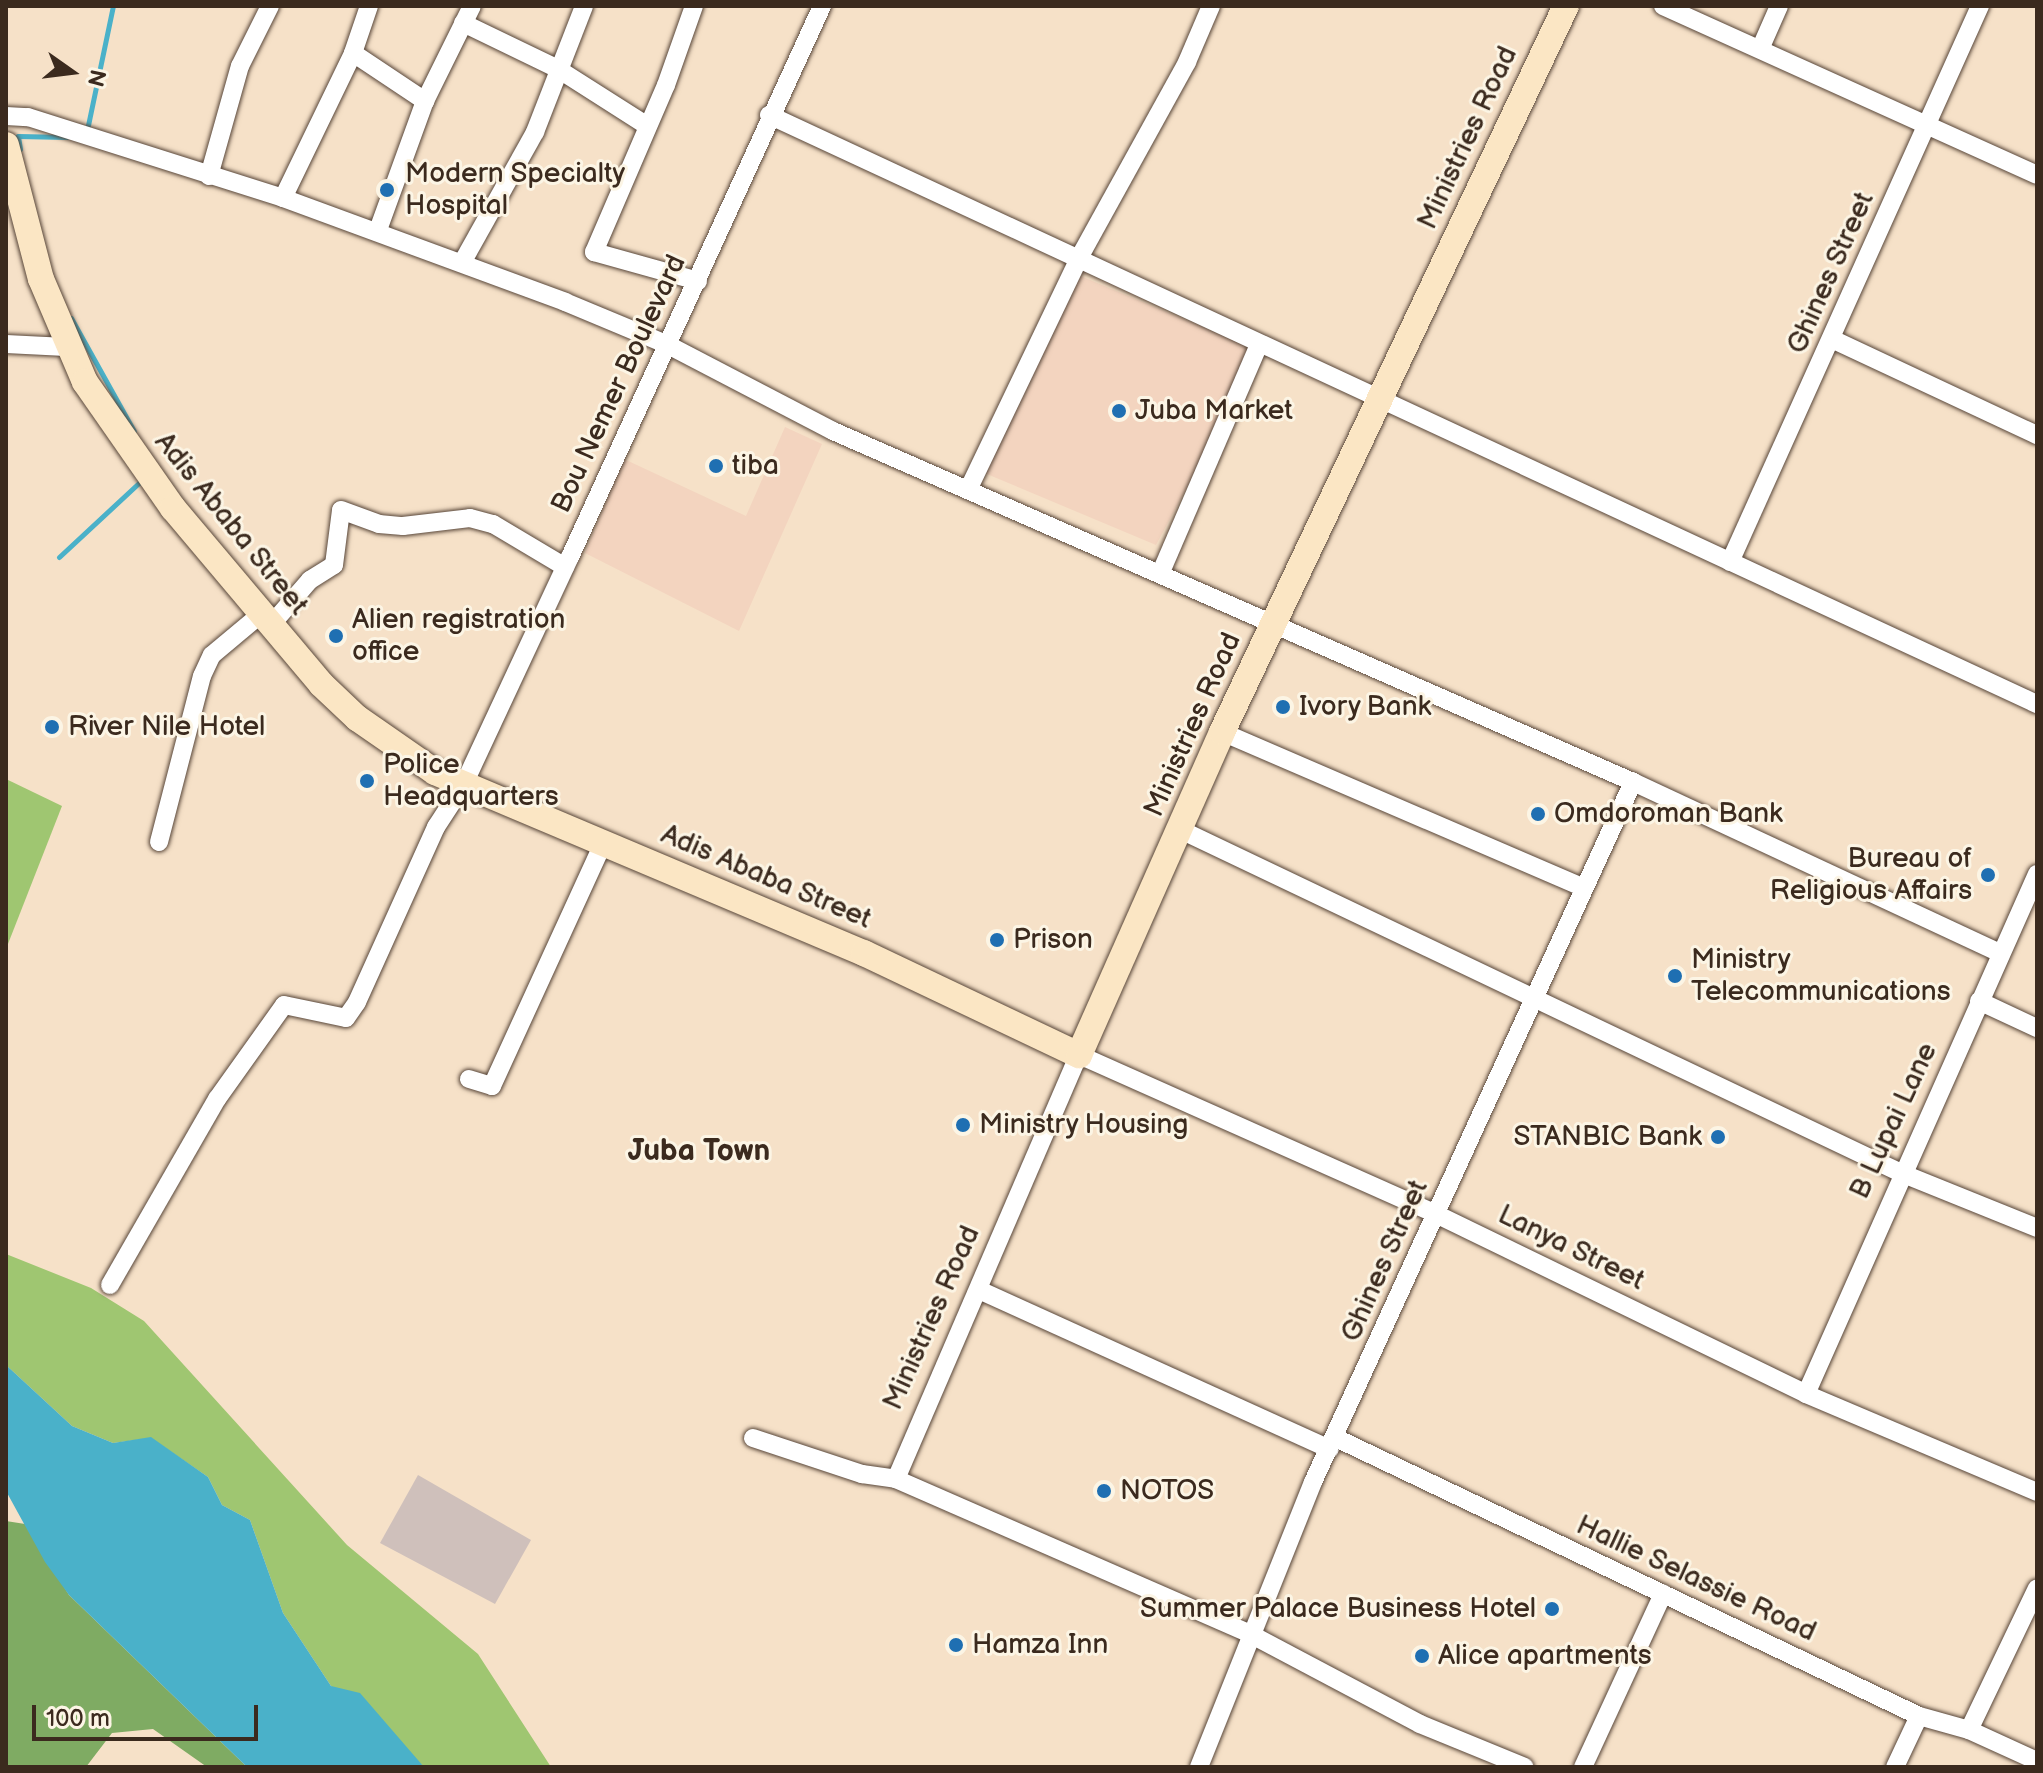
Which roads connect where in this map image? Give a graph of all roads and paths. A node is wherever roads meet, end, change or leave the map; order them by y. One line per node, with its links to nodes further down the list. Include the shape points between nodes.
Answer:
1 (270, 6): 23 (street, via 240,66)
2 (369, 6): 14 (street)
3 (472, 6): 12 (street)
4 (584, 6): 15 (street)
5 (694, 6): 20 (street)
6 (822, 6): 17 (street, Bou Nemer Boulevard)
7 (1211, 6): 26 (street, via 1187,62)
8 (1566, 6): 34 (street, Ministries Road)
9 (1663, 6): 13 (street)
10 (1779, 6): 13 (street)
11 (1980, 6): 19 (street, Ghines Street)
12 (463, 23): 15 (street); 16 (street)
13 (1761, 47): 19 (street)
14 (353, 53): 16 (street); 24 (street)
15 (558, 69): 20 (street); 27 (street, via 525,154)
16 (425, 101): 25 (street)
17 (769, 115): 26 (street); 28 (street, Bou Nemer Boulevard)
18 (6, 116): 23 (street, via 28,117)
19 (1927, 124): 22 (street); 29 (street, Ghines Street)
20 (646, 125): 28 (street, via 594,252)
21 (6, 145): 32 (street, Adis Ababa Street, via 41,279)
22 (2037, 175)
23 (209, 176): 24 (street)
24 (283, 198): 25 (street)
25 (378, 230): 27 (street)
26 (1079, 258): 33 (street); 36 (street)
27 (463, 261): 31 (street)
28 (698, 281): 31 (street, Bou Nemer Boulevard)
29 (1834, 340): 35 (street); 37 (street, Ghines Street)
30 (6, 344): 32 (street)
31 (666, 344): 36 (street, via 833,431); 38 (street, Bou Nemer Boulevard)
32 (66, 347): 40 (street, Adis Ababa Street, via 138,463)
33 (1258, 347): 34 (street); 39 (street)
34 (1380, 402): 37 (street); 41 (street, Ministries Road)
35 (2037, 435)
36 (968, 490): 39 (street)
37 (1730, 562): 42 (street)
38 (565, 567): 40 (street, via 493,524 470,518 403,526 379,524 341,510 334,565); 45 (street, Bou Nemer Boulevard)
39 (1161, 572): 41 (street)
40 (266, 619): 45 (street, Adis Ababa Street, via 357,718 398,751); 47 (street, via 212,655)
41 (1275, 623): 43 (street, Ministries Road); 44 (street)
42 (2037, 704)
43 (1222, 732): 46 (street, Ministries Road); 50 (street)
44 (1633, 782): 50 (street, Ghines Street); 51 (street)
45 (464, 784): 48 (street, Adis Ababa Street); 60 (street, Bou Nemer Boulevard, via 436,827 351,1012 346,1018 284,1005 217,1099)
46 (1181, 830): 52 (street); 55 (street, Ministries Road)
47 (159, 842)
48 (603, 843): 55 (street, Adis Ababa Street, via 864,953); 56 (street, via 492,1086)
49 (2037, 874): 51 (street, B Lupai Lane)
50 (1582, 887): 52 (street, Ghines Street)
51 (2000, 953): 53 (street, B Lupai Lane)
52 (1531, 996): 57 (street); 58 (street, Ghines Street)
53 (1979, 1001): 54 (street); 57 (street, B Lupai Lane)
54 (2037, 1028)
55 (1079, 1055): 58 (street, Lanya Street); 61 (street, Ministries Road)
56 (469, 1079)
57 (1901, 1173): 59 (street); 62 (street, B Lupai Lane)
58 (1438, 1215): 62 (street, Lanya Street); 64 (street, Ghines Street)
59 (2037, 1228)
60 (110, 1285)
61 (979, 1290): 64 (street, Hallie Selassie Road); 65 (street, Ministries Road)
62 (1806, 1394): 66 (street, Lanya Street)
63 (753, 1438): 65 (street, via 862,1474)
64 (1333, 1444): 68 (street, Hallie Selassie Road); 69 (street, Ghines Street)
65 (896, 1479): 69 (street)
66 (2037, 1492)
67 (2037, 1588): 71 (street)
68 (1663, 1594): 70 (street, Hallie Selassie Road); 75 (street)
69 (1250, 1634): 73 (street, Ghines Street); 74 (street, via 1420,1724)
70 (1919, 1716): 71 (street, Hallie Selassie Road); 76 (street)
71 (1969, 1730): 72 (street, Hallie Selassie Road)
72 (2037, 1761)
73 (1199, 1767)
74 (1525, 1767)
75 (1583, 1767)
76 (1895, 1767)

